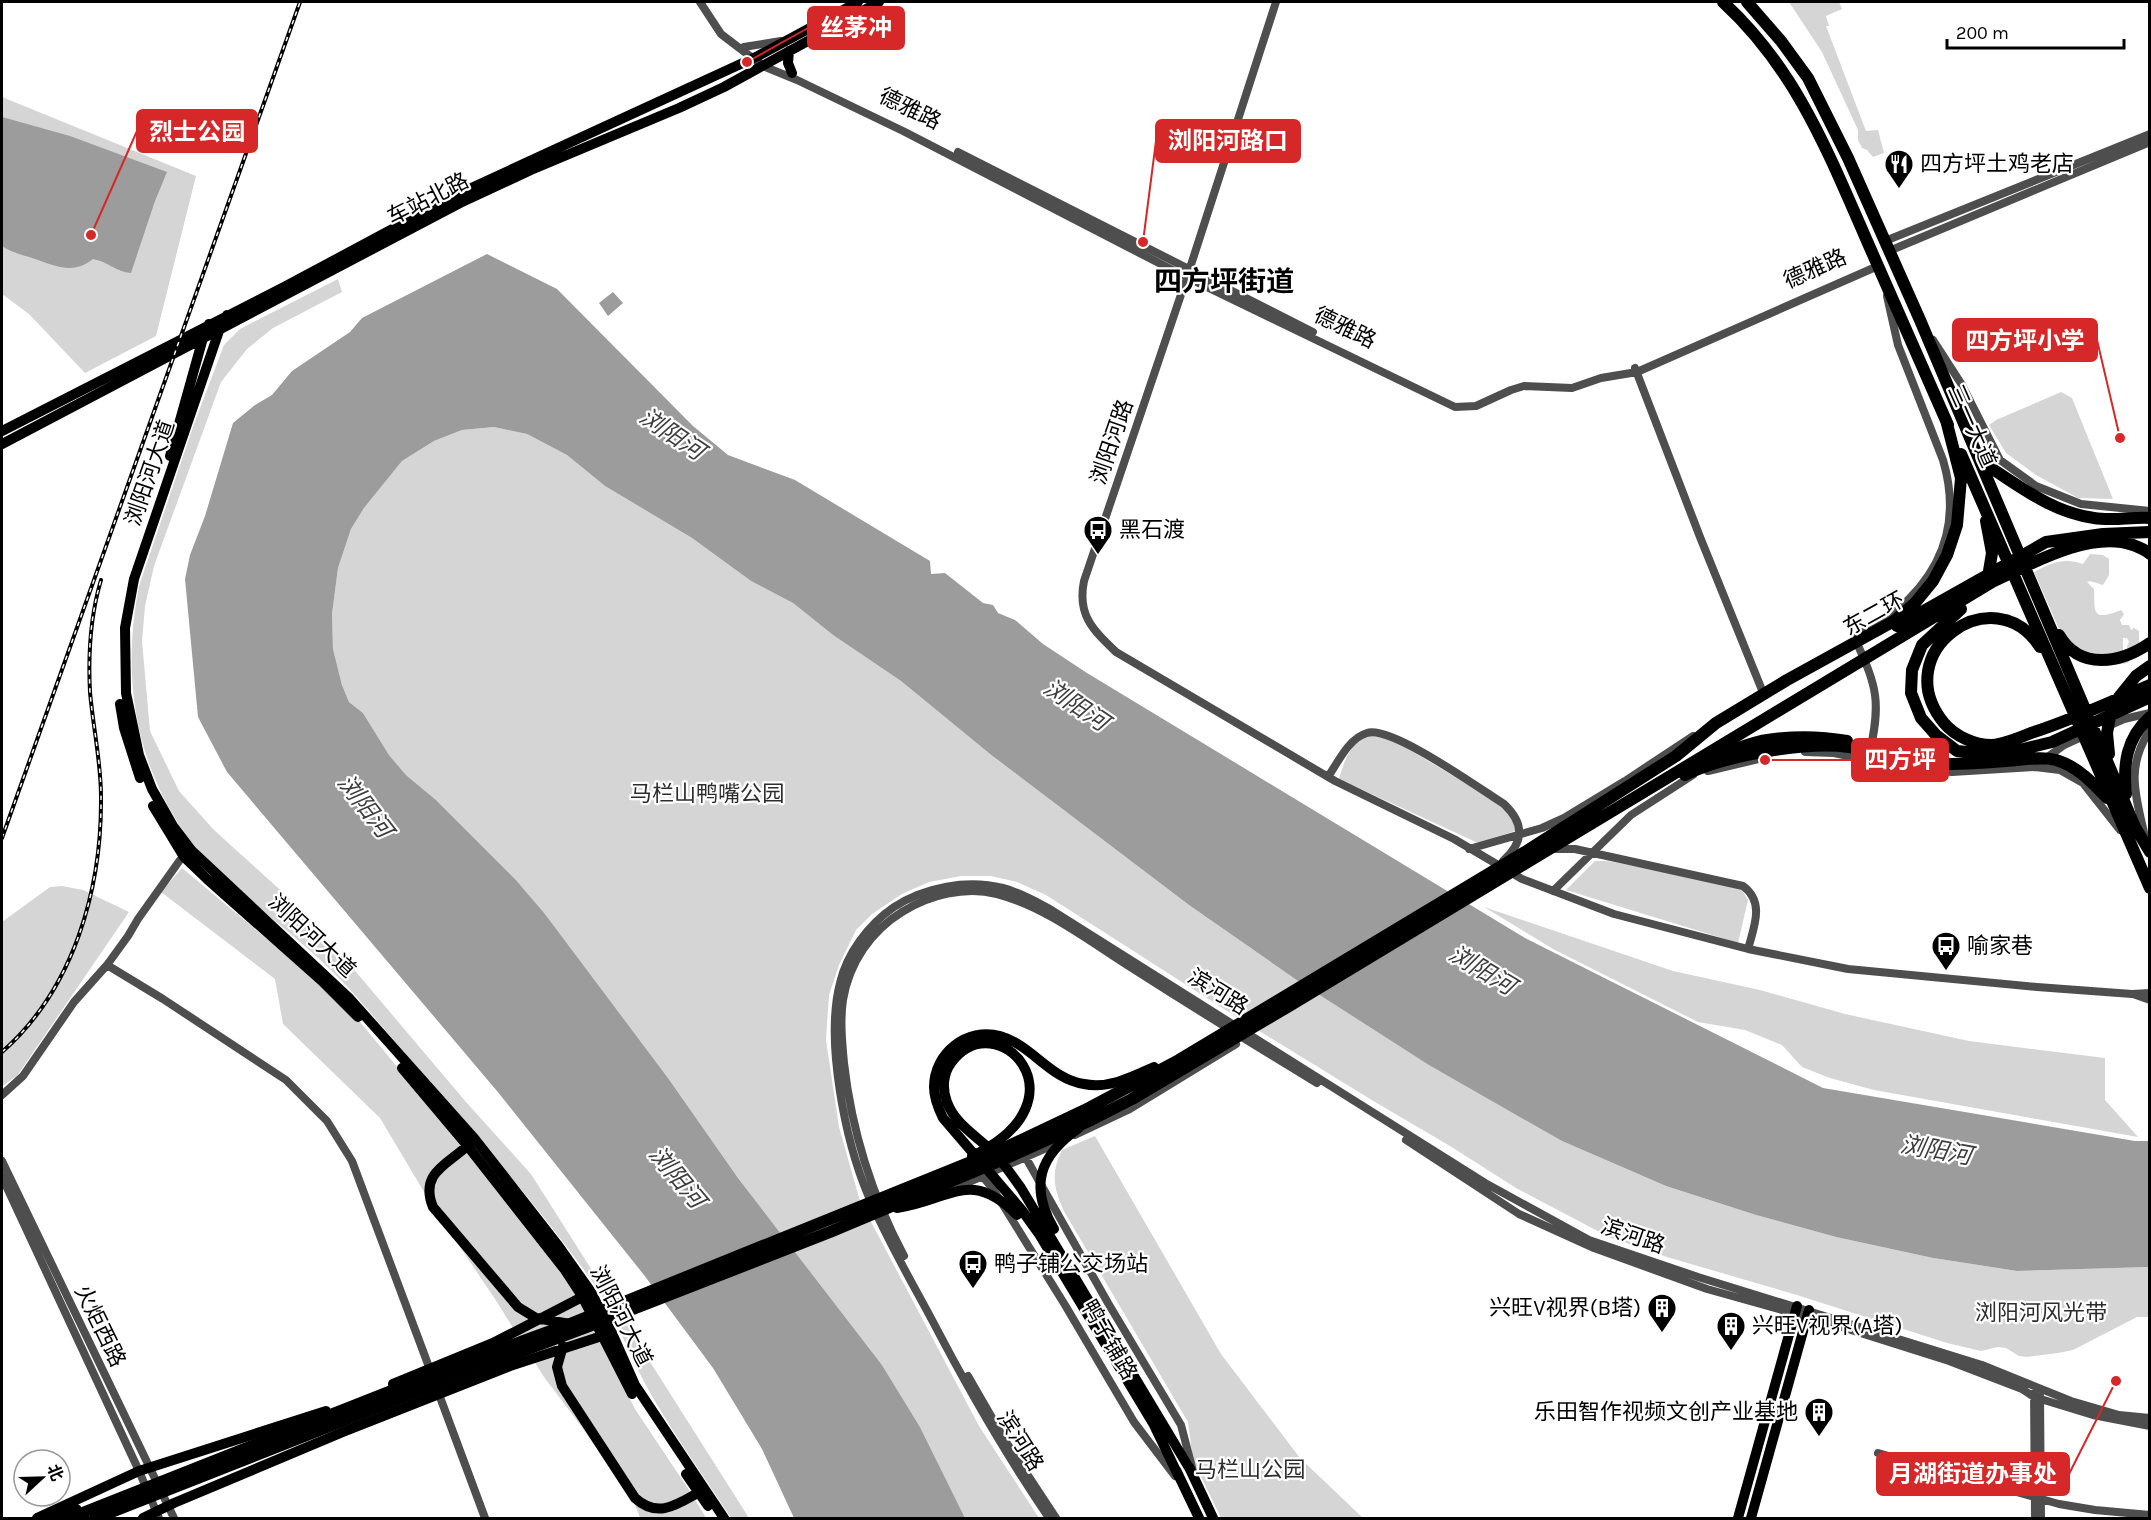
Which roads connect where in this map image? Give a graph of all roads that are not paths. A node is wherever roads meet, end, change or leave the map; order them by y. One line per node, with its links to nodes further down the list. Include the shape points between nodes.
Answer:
1 (702, 2): 8 (street, 德雅路, via 720,28); 9 (street, 德雅路, via 717,30)
2 (858, 2): 7 (main road, 车站北路)
3 (879, 2): 7 (main road, 车站北路)
4 (1276, 2): 17 (street, 浏阳河路)
5 (1723, 2): 12 (highway, 三一大道, via 1773,56)
6 (1749, 2): 11 (highway, 三一大道, via 1808,78)
7 (787, 46): 8 (street); 9 (main road, 车站北路); 10 (main road)
8 (744, 47): 9 (street, 德雅路)
9 (760, 61): 10 (street, 德雅路); 17 (street, 德雅路); 19 (main road, 车站北路, via 456,195); 22 (main road, 车站北路, via 679,108 460,203)
10 (792, 73): 17 (street, 德雅路, via 972,159)
11 (1820, 102): 12 (highway); 15 (highway, 三一大道)
12 (1807, 110): 16 (highway, 三一大道)
13 (2150, 134): 15 (street)
14 (2150, 141): 15 (street)
15 (1887, 246): 20 (highway, 三一大道)
16 (1877, 264): 18 (highway, 三一大道); 24 (street, 德雅路)
17 (1187, 274): 24 (street, 德雅路, via 1458,402 1476,400 1520,382 1566,383); 24 (street, 德雅路, via 1455,407 1476,406 1524,386 1572,388); 52 (street, 浏阳河路, via 1084,581 1082,605 1089,625 1116,652)
18 (1886, 284): 26 (highway, 三一大道); 37 (street, via 1898,345 1948,478 1950,527 1931,572 1916,592 1895,612)
19 (227, 315): 21 (main road, 车站北路); 22 (main road, 浏阳河大道)
20 (1920, 320): 25 (highway, 三一大道); 30 (street, via 1962,385 2000,460 2036,486 2081,504)
21 (209, 324): 23 (main road, 浏阳河大道); 27 (main road, 车站北路)
22 (219, 331): 23 (main road, 车站北路); 60 (main road, 浏阳河大道, via 134,579 125,628 126,693 139,755 152,789)
23 (203, 338): 28 (main road, 车站北路); 60 (main road, 浏阳河大道, via 171,452 128,579 118,628 119,697 135,765 149,798)
24 (1636, 370): 42 (street)
25 (1955, 403): 31 (highway, via 1983,463 2030,495 2063,511 2095,518); 36 (highway, 三一大道)
26 (1946, 420): 29 (highway, 三一大道); 47 (highway, via 1961,478 1961,494 1958,525 1933,581 1894,621 1716,723)
27 (2, 431)
28 (2, 444)
29 (1981, 499): 40 (highway, 三一大道); 46 (highway, via 1992,553 1990,576 1922,645 1912,670 1911,693 1921,717 1957,751)
30 (2150, 511)
31 (2150, 518)
32 (2150, 532): 33 (highway)
33 (2103, 534): 34 (highway, via 2135,539); 47 (highway, 东二环, via 2046,542 1796,683)
34 (2150, 548)
35 (2150, 554): 49 (highway, via 2124,542 2094,542 2050,555 1992,582)
36 (2040, 602): 38 (highway, via 2065,644 2077,654 2097,660 2118,659); 40 (highway, 三一大道)
37 (1854, 637): 42 (street); 48 (street, via 1875,691 1875,727)
38 (2150, 643)
39 (2150, 666): 51 (highway, via 2129,684 2112,711 2107,747)
40 (2062, 671): 41 (highway, via 2022,628 2002,620 1978,618 1955,629 1938,646 1928,668 1926,689 1934,711 1948,728 1969,741 1990,745 2054,726); 51 (highway, 三一大道); 53 (highway, 三一大道)
41 (2150, 685)
42 (1762, 690): 57 (street, via 1564,818)
43 (2150, 697): 46 (highway, via 2052,742)
44 (2150, 715): 50 (street, via 2124,719 2064,744); 55 (highway, via 2134,736 2125,758 2126,797)
45 (2150, 730): 59 (street, via 2142,741 2133,772)
46 (1998, 755): 49 (highway, via 1935,757 1827,738 1794,738 1760,742)
47 (1676, 756): 61 (highway)
48 (1868, 760): 50 (street, via 1952,772); 63 (street, via 1834,753 1789,751 1693,775 1631,815)
49 (1690, 764): 54 (highway)
50 (2035, 767): 56 (street, via 2060,770 2083,783)
51 (2113, 776): 55 (highway, 三一大道)
52 (1328, 777): 57 (street, 浏阳河路); 61 (street, via 1358,736 1369,732 1389,735 1410,745 1504,804 1515,816 1520,834 1513,852)
53 (2113, 804): 54 (highway, via 2080,772 2057,760 1925,764 1847,747 1800,747 1696,769); 56 (highway, 三一大道)
54 (1588, 826): 58 (highway)
55 (2135, 827): 59 (highway, 三一大道)
56 (2131, 845): 62 (highway, 三一大道)
57 (1469, 849): 63 (street, 浏阳河路, via 1522,879)
58 (1551, 849): 64 (street, via 1575,849 1743,886 1750,891 1757,914); 73 (highway)
59 (2150, 852)
60 (188, 854): 65 (street); 74 (main road, 浏阳河大道, via 207,879 366,1025)
61 (1492, 871): 71 (highway)
62 (2150, 888)
63 (1553, 891): 64 (street, 浏阳河路, via 1614,914)
64 (1748, 950): 67 (street, 浏阳河路, via 1848,969)
65 (107, 965): 72 (street, via 75,1002 23,1076); 87 (street, via 286,1080 327,1121 352,1161)
66 (2150, 993): 67 (street)
67 (2132, 994): 68 (street)
68 (2150, 1000)
69 (1238, 1031): 70 (street, 滨河路); 80 (street, via 1091,1114); 80 (street, 滨河路, via 1016,900 975,891 949,893 911,906 890,920 864,947 843,1000 841,1027 848,1098 860,1150)
70 (1248, 1037): 75 (street, via 1128,1110); 82 (street, 滨河路, via 1485,1184 1589,1240)
71 (1194, 1051): 79 (highway, via 1053,1126); 90 (main road, via 1122,1081 1094,1085 1061,1076 1007,1038 981,1034 948,1049 935,1075 935,1099 943,1118 1039,1234)
72 (2, 1095)
73 (1091, 1120): 80 (highway); 96 (main road, 鸭子铺路, via 1049,1158 1039,1192 1048,1219 1142,1377)
74 (471, 1142): 81 (main road, 浏阳河大道); 84 (main road, via 431,1178 428,1195 433,1207 518,1307 536,1318)
75 (1026, 1158): 78 (street); 97 (street, 鸭子铺路, via 1181,1425)
76 (2, 1161): 95 (street, 火炬西路)
77 (2, 1177): 95 (street, 火炬西路)
78 (983, 1177): 80 (street); 99 (street, 鸭子铺路, via 1134,1422)
79 (890, 1194): 84 (highway); 90 (main road, via 988,1148 995,1144 1016,1125 1029,1101 1030,1089 1025,1067 1017,1056 994,1044 963,1051 949,1066 944,1080 946,1101 960,1122 985,1144 991,1150 997,1156 1021,1188)
80 (881, 1211): 85 (highway); 90 (main road, via 965,1189 990,1193 1003,1202 1029,1231); 115 (street, 滨河路, via 975,1402); 116 (street, 滨河路, via 982,1404)
81 (586, 1294): 86 (main road, 浏阳河大道); 87 (main road)
82 (1796, 1311): 83 (street, 滨河路); 119 (main road)
83 (1808, 1314): 88 (street, 滨河路, via 1982,1365); 91 (street, 滨河路, via 1949,1361); 120 (main road)
84 (570, 1324): 98 (highway, via 441,1371)
85 (587, 1328): 98 (highway); 100 (main road, via 562,1347 557,1367 562,1386 635,1498 657,1510)
86 (607, 1334): 89 (main road); 100 (main road, 浏阳河大道)
87 (430, 1369): 89 (street); 95 (main road, via 334,1409)
88 (2037, 1387): 91 (street); 92 (street, 滨河路, via 2119,1415)
89 (439, 1394): 102 (main road); 112 (street)
90 (1136, 1394): 96 (main road); 99 (main road, 鸭子铺路)
91 (2037, 1398): 93 (street, 滨河路, via 2093,1415); 101 (street)
92 (2150, 1419)
93 (2150, 1426)
94 (1878, 1453): 101 (street)
95 (144, 1469): 102 (street, 火炬西路); 104 (street, 火炬西路); 105 (main road)
96 (1191, 1471): 97 (main road, 鸭子铺路)
97 (1196, 1483): 118 (main road, 鸭子铺路)
98 (160, 1488): 106 (highway, via 127,1490); 107 (highway); 108 (highway); 109 (highway, via 143,1508)
99 (1186, 1490): 117 (main road, 鸭子铺路)
100 (702, 1491): 113 (main road, 浏阳河大道); 114 (main road, 浏阳河大道)
101 (2038, 1498): 103 (street, via 2095,1510); 121 (street); 122 (street)
102 (169, 1506): 104 (main road); 111 (street, 火炬西路)
103 (2150, 1515)
104 (157, 1516): 110 (main road)
105 (37, 1518)
106 (55, 1518)
107 (70, 1518)
108 (96, 1518)
109 (116, 1518)
110 (143, 1518)
111 (174, 1518)
112 (485, 1518)
113 (716, 1518)
114 (724, 1518)
115 (1049, 1518)
116 (1056, 1518)
117 (1199, 1518)
118 (1213, 1518)
119 (1738, 1518)
120 (1751, 1518)
121 (2035, 1518)
122 (2041, 1518)

